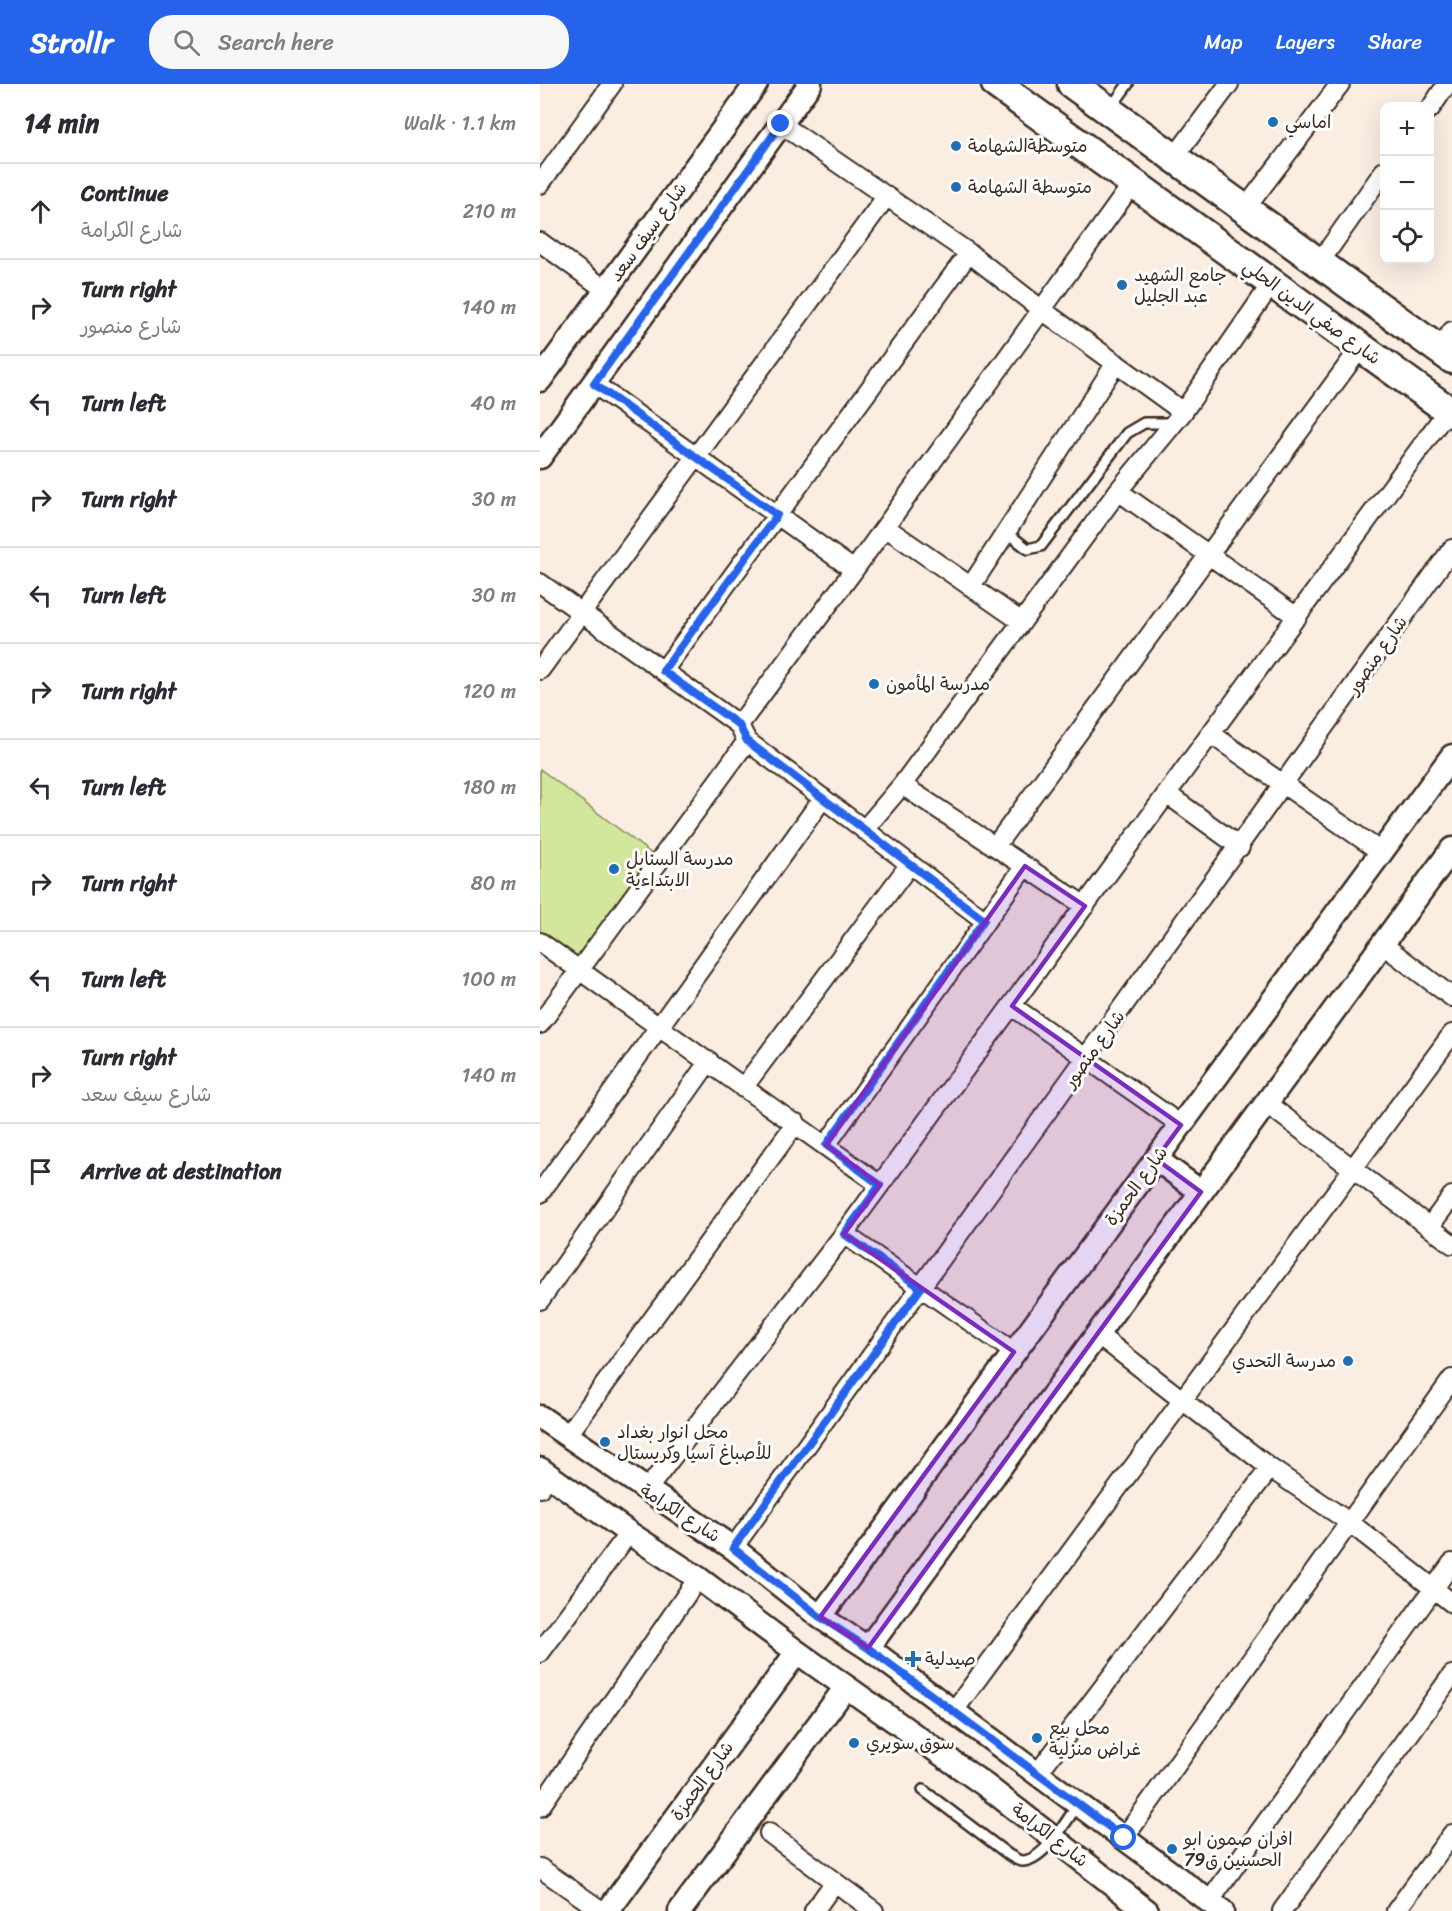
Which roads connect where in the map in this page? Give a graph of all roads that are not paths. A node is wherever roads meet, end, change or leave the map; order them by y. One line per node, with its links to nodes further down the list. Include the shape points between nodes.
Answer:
1 (612, 84): 16 (street)
2 (756, 84): 23 (street, شارع سيف سعد)
3 (810, 84): 12 (street)
4 (996, 84): 15 (main road, شارع صفي الدين الحلي)
5 (1072, 84): 11 (main road)
6 (1128, 84): 11 (lane)
7 (1229, 84): 13 (street)
8 (1340, 84): 18 (street)
9 (1447, 84): 10 (street)
10 (1434, 103)
11 (1109, 111): 13 (main road)
12 (781, 124): 17 (street); 29 (street)
13 (1174, 158): 18 (main road)
14 (1380, 177): 21 (street)
15 (1133, 183): 22 (main road, شارع صفي الدين الحلي); 24 (street)
16 (540, 184)
17 (886, 197): 20 (street); 33 (street)
18 (1245, 209): 21 (main road)
19 (540, 242): 23 (street)
20 (969, 253): 24 (street); 35 (street)
21 (1318, 263): 26 (main road)
22 (1272, 283): 25 (main road, شارع صفي الدين الحلي); 31 (street)
23 (606, 290): 28 (street, شارع سيف سعد)
24 (1042, 310): 27 (street); 36 (street)
25 (1360, 347): 30 (main road, شارع صفي الدين الحلي); 39 (street)
26 (1448, 347)
27 (1116, 363): 31 (street); 37 (street)
28 (540, 380)
29 (594, 384): 32 (street); 33 (street)
30 (1450, 412): 44 (street)
31 (1179, 417): 34 (street); 37 (lane, via 1144,423 1127,433 1041,546 1028,549)
32 (540, 457)
33 (696, 457): 35 (street); 43 (street)
34 (1118, 491): 39 (street); 45 (street)
35 (777, 515): 40 (street); 47 (street)
36 (885, 527): 40 (street); 42 (street)
37 (1006, 532): 42 (street)
38 (1452, 549): 51 (street, شارع منصور)
39 (1209, 554): 44 (street); 56 (street)
40 (854, 570): 48 (street)
41 (540, 583): 43 (street)
42 (971, 586): 45 (street)
43 (582, 613): 46 (street); 47 (street)
44 (1296, 617): 49 (street)
45 (1022, 622): 52 (street)
46 (540, 670)
47 (663, 671): 48 (street)
48 (743, 733): 54 (street); 66 (street)
49 (1211, 734): 51 (street); 53 (street)
50 (1452, 756): 59 (street, شارع الحمزة)
51 (1286, 784): 57 (street, شارع منصور); 59 (street)
52 (902, 785): 55 (street); 56 (street)
53 (1167, 794): 57 (street); 62 (street)
54 (823, 798): 55 (street); 70 (street)
55 (864, 830): 60 (street)
56 (996, 845): 61 (street)
57 (1240, 847): 72 (street, شارع منصور)
58 (1452, 849): 65 (street)
59 (1381, 852): 77 (street, شارع الحمزة)
60 (910, 864): 63 (street); 74 (street)
61 (1025, 866): 62 (street); 63 (street)
62 (1085, 906): 68 (street)
63 (984, 920): 78 (street)
64 (540, 942): 66 (street)
65 (1382, 944): 67 (street); 75 (street)
66 (580, 972): 69 (street); 70 (street)
67 (1452, 997)
68 (1012, 1006): 72 (street); 81 (street)
69 (540, 1024)
70 (658, 1026): 73 (street); 82 (street)
71 (1452, 1034): 80 (street)
72 (1088, 1057): 77 (street); 88 (street, شارع منصور)
73 (709, 1061): 74 (street); 89 (street)
74 (743, 1088): 76 (street)
75 (1266, 1103): 80 (street); 83 (street)
76 (796, 1123): 78 (street); 95 (street)
77 (1181, 1125): 79 (street, شارع الحمزة)
78 (826, 1145): 81 (street)
79 (1156, 1159): 83 (street); 91 (street, شارع الحمزة)
80 (1352, 1170): 85 (street); 93 (street)
81 (880, 1185): 86 (street)
82 (540, 1192)
83 (1201, 1192): 90 (street)
84 (1452, 1196): 85 (street)
85 (1430, 1226): 87 (street)
86 (844, 1234): 88 (street); 98 (street)
87 (1452, 1244)
88 (921, 1288): 91 (street); 101 (street, شارع منصور)
89 (540, 1300)
90 (1098, 1334): 93 (street); 107 (street)
91 (1014, 1352): 106 (street, شارع الحمزة)
92 (1452, 1379): 99 (street)
93 (1183, 1400): 96 (street); 112 (street)
94 (542, 1421): 95 (street, شارع الكرامة)
95 (567, 1436): 98 (street, شارع الكرامة)
96 (1270, 1468): 99 (street); 113 (street)
97 (543, 1478): 100 (street, شارع الكرامة)
98 (646, 1491): 101 (street, شارع الكرامة)
99 (1349, 1522): 104 (street); 119 (street)
100 (629, 1533): 103 (street, شارع الكرامة); 109 (street)
101 (733, 1548): 106 (street, شارع الكرامة)
102 (1452, 1563): 104 (street)
103 (698, 1578): 108 (street, شارع الكرامة); 116 (street)
104 (1433, 1590): 105 (street); 123 (street)
105 (1452, 1603)
106 (820, 1617): 107 (street, شارع الكرامة)
107 (868, 1648): 112 (street, شارع الكرامة)
108 (798, 1652): 111 (street, شارع الكرامة); 125 (street, شارع الحمزة)
109 (540, 1653)
110 (1452, 1675): 130 (street)
111 (846, 1687): 120 (street, شارع الكرامة); 126 (street)
112 (953, 1712): 113 (street, شارع الكرامة)
113 (1038, 1774): 115 (street, شارع الكرامة)
114 (923, 1790): 120 (lane, via 1021,1861 1034,1858)
115 (1078, 1804): 119 (street, شارع الكرامة); 120 (lane)
116 (540, 1807)
117 (769, 1833): 122 (street)
118 (1452, 1834): 131 (street)
119 (1124, 1838): 123 (street, شارع الكرامة)
120 (1054, 1839): 129 (street, شارع الكرامة)
121 (540, 1868): 124 (street)
122 (834, 1883): 127 (street); 128 (street)
123 (1215, 1907)
124 (602, 1911)
125 (608, 1911)
126 (680, 1911)
127 (814, 1911)
128 (874, 1911)
129 (1148, 1911)
130 (1282, 1911)
131 (1396, 1911)

